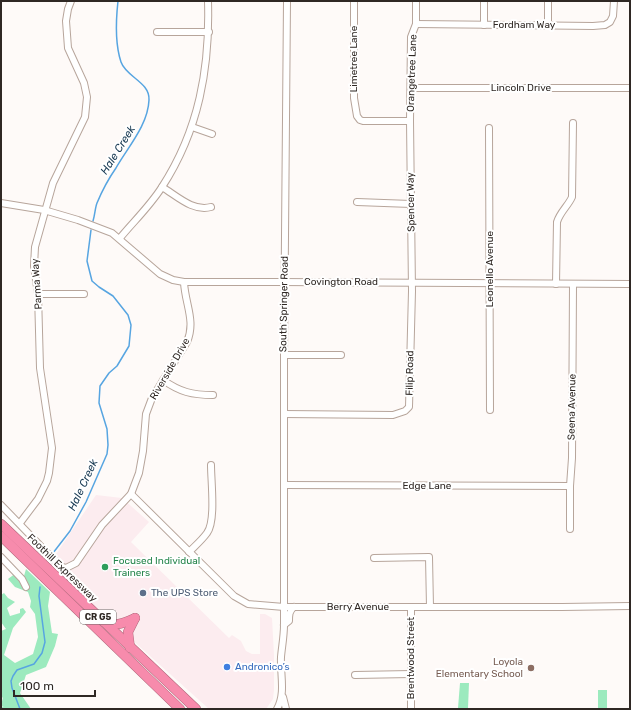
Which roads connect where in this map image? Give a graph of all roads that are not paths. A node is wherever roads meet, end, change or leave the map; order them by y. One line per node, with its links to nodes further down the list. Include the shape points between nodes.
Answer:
1 (71, 1): 26 (street, Parma Way, via 66,21 68,48 84,83 87,97 85,117 53,183)
2 (208, 1): 13 (street)
3 (287, 1): 29 (street, South Springer Road)
4 (354, 1): 16 (street, Limetree Lane, via 354,98 357,116 363,121)
5 (416, 1): 9 (street, Orangetree Lane)
6 (484, 1): 10 (street)
7 (548, 1): 11 (street)
8 (614, 1): 11 (street, Fordham Way, via 613,16 605,25)
9 (416, 24): 10 (street, Fordham Way); 14 (street, Orangetree Lane, via 411,37)
10 (484, 25): 11 (street, Fordham Way)
11 (548, 25)
12 (157, 32): 13 (street)
13 (209, 32): 18 (street, via 204,80)
14 (411, 88): 15 (street, Lincoln Drive); 16 (street, Orangetree Lane)
15 (630, 88)
16 (410, 121): 24 (street, Spencer Way)
17 (573, 123): 32 (street, via 572,197 557,222)
18 (192, 127): 20 (street); 21 (street)
19 (489, 128): 31 (street, Leonello Avenue)
20 (212, 134)
21 (162, 187): 25 (street, via 191,206); 27 (street)
22 (357, 202): 24 (street)
23 (1, 203): 26 (street, Covington Road)
24 (411, 204): 30 (street, Spencer Way)
25 (211, 207)
26 (44, 210): 27 (street, Covington Road, via 102,229); 35 (street, Parma Way, via 35,247 34,266)
27 (120, 238): 28 (street, Covington Road, via 160,274)
28 (184, 282): 29 (street, Covington Road); 39 (street, Riverside Drive, via 191,333)
29 (284, 282): 30 (street, Covington Road); 37 (street, South Springer Road)
30 (412, 283): 31 (street, Covington Road); 42 (street, Filip Road, via 409,407 393,415)
31 (490, 283): 32 (street, Covington Road); 41 (street, Leonello Avenue)
32 (556, 284): 34 (street, Covington Road)
33 (630, 284): 34 (street, Covington Road)
34 (573, 285): 45 (street, Seena Avenue)
35 (38, 294): 36 (street); 48 (street, Parma Way, via 40,368 52,448 49,473 42,492)
36 (84, 294)
37 (284, 354): 38 (street); 42 (street, South Springer Road)
38 (341, 355)
39 (163, 380): 40 (street, via 184,392); 46 (street, Riverside Drive, via 146,414 139,473)
40 (213, 395)
41 (490, 410)
42 (284, 414): 44 (street, South Springer Road)
43 (211, 465): 52 (street, via 211,525)
44 (284, 485): 45 (street, Edge Lane); 57 (street, South Springer Road)
45 (570, 486): 50 (street, Seena Avenue)
46 (131, 494): 48 (street, Riverside Drive, via 102,525 76,563 66,568 62,567); 52 (street, Berry Avenue)
47 (1, 505): 48 (street)
48 (20, 523)
49 (1, 524): 61 (highway, Foothill Expressway / CR G5)
50 (570, 529)
51 (1, 536): 67 (highway, Foothill Expressway / CR G5)
52 (189, 552): 57 (street, Berry Avenue, via 234,596 248,604)
53 (1, 557): 55 (street, via 22,579)
54 (374, 558): 60 (street, via 429,557)
55 (26, 588)
56 (630, 606): 60 (street, Berry Avenue)
57 (284, 607): 58 (street, Berry Avenue); 62 (street, South Springer Road)
58 (294, 607): 59 (street, Berry Avenue); 62 (street, via 289,613 289,622)
59 (411, 607): 60 (street, Berry Avenue); 64 (street, Brentwood Street)
60 (430, 607)
61 (103, 622): 63 (highway, Foothill Expressway / CR G5); 63 (highway, via 120,625 135,618 128,632)
62 (284, 626): 66 (street, South Springer Road, via 281,657)
63 (130, 648): 68 (highway, Foothill Expressway / CR G5)
64 (411, 674): 65 (street); 71 (street, Brentwood Street)
65 (355, 675)
66 (282, 694): 69 (street, South Springer Road); 70 (street)
67 (180, 709)
68 (196, 709)
69 (278, 709)
70 (286, 709)
71 (411, 709)

